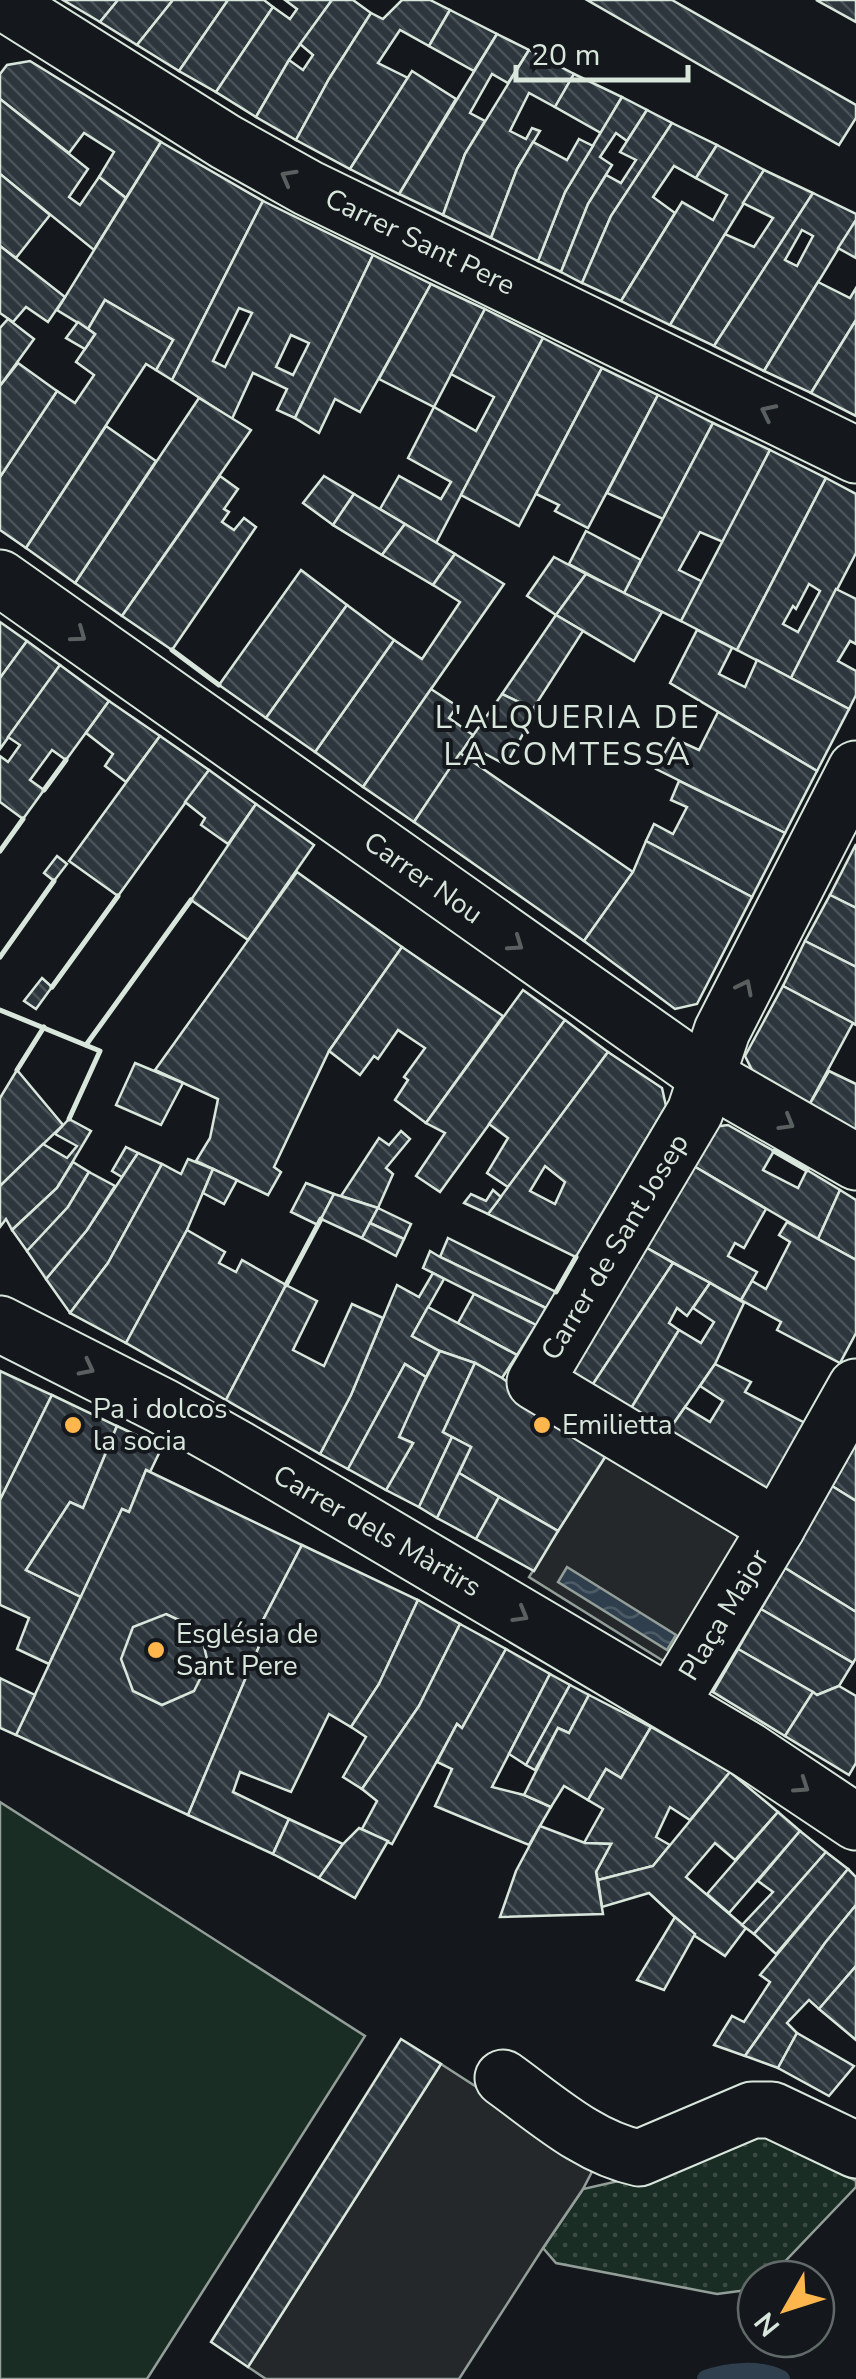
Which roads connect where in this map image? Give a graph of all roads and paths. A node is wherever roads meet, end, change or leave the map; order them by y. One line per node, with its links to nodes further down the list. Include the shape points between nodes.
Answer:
1 (5, 5): 2 (street, Carrer Sant Pere, one-way to 1, via 308,188)
2 (856, 455)
3 (0, 578): 5 (street, Carrer Nou, one-way to 5)
4 (856, 770): 5 (street, one-way to 4, via 722,1031)
5 (706, 1076): 6 (street, Carrer Nou, one-way to 6); 9 (street, Carrer de Sant Josep, via 695,1112 534,1382)
6 (856, 1162)
7 (0, 1324): 11 (street, Carrer dels Màrtirs, one-way to 11, via 192,1423)
8 (856, 1387): 10 (street)
9 (618, 1432): 10 (street, Plaça Major)
10 (783, 1517): 11 (street, Plaça Major)
11 (671, 1704): 12 (street, Carrer dels Màrtirs, one-way to 12)
12 (856, 1822)
13 (503, 2078): 14 (street, via 596,2144 639,2158 752,2110 772,2110)
14 (856, 2150)

